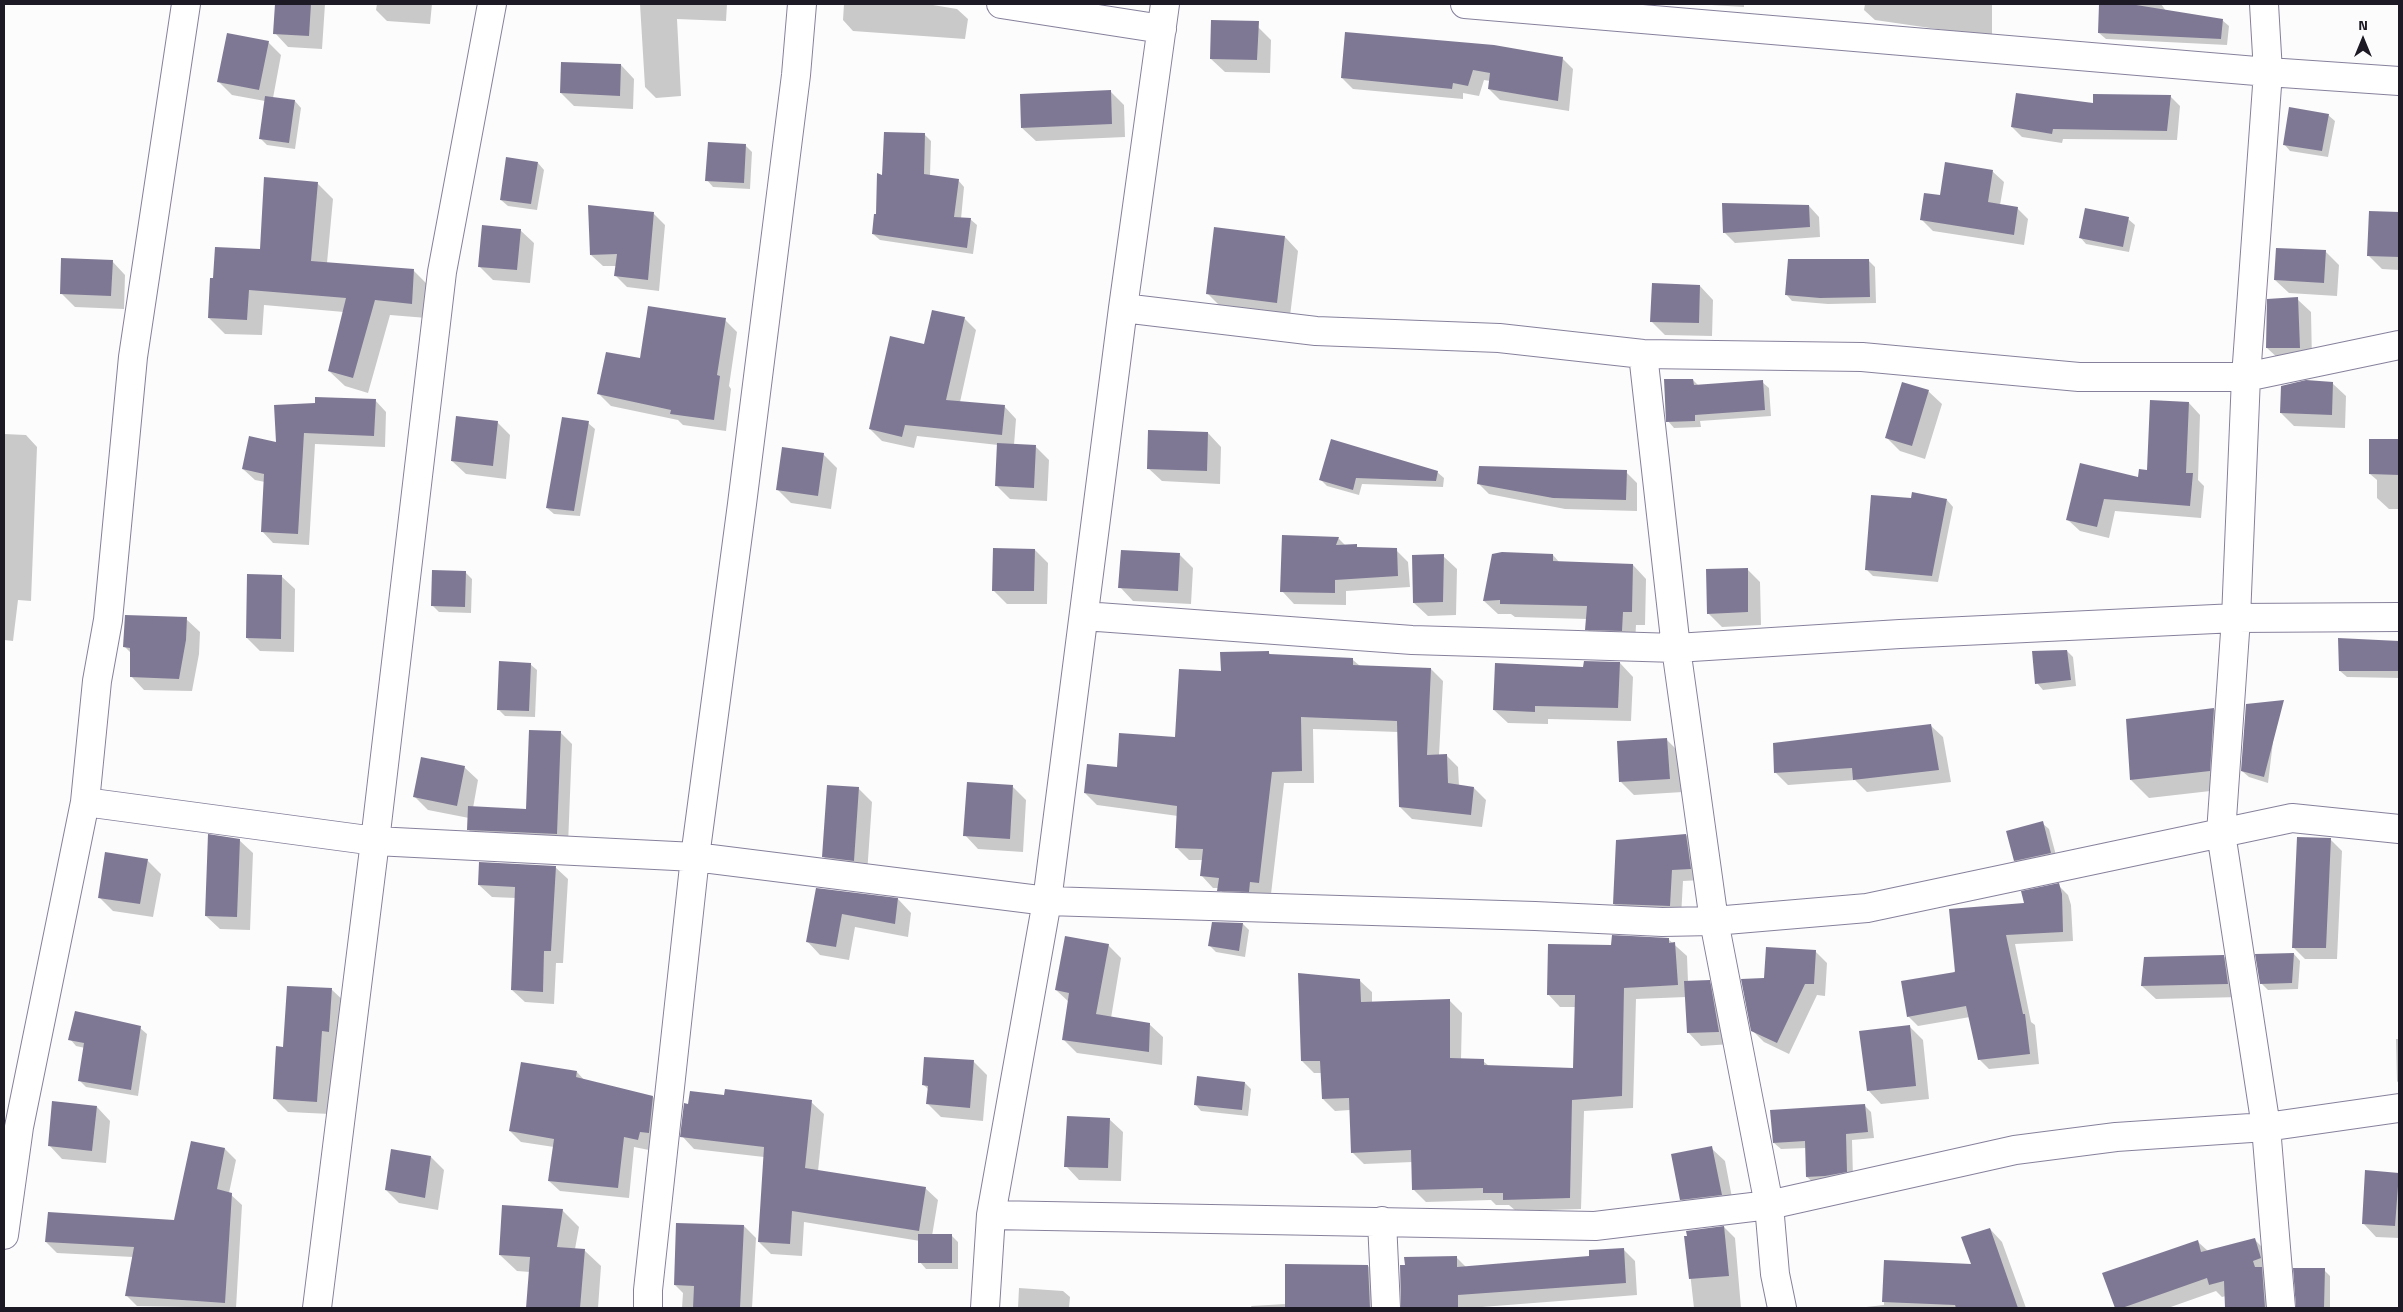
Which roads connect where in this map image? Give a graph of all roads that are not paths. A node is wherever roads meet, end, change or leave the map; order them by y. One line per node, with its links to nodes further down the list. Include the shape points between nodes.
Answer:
1 (186, 4): 19 (street, via 133,357 108,620 97,681)
2 (492, 4): 22 (street, via 442,272)
3 (802, 4): 23 (street, via 795,84)
4 (1001, 4): 8 (street)
5 (1465, 4): 7 (street)
6 (2264, 4): 9 (street)
7 (1635, 10): 9 (street)
8 (1164, 17): 11 (street)
9 (2268, 72): 10 (street); 14 (street)
10 (2399, 81)
11 (1122, 308): 13 (street, via 1316,332 1499,338); 15 (street)
12 (2399, 345): 14 (street)
13 (1643, 354): 14 (street, via 1862,357 2079,377); 18 (street)
14 (2246, 377): 17 (street)
15 (1084, 616): 18 (street, via 1412,640); 24 (street)
16 (2399, 617): 17 (street)
17 (2236, 618): 18 (street); 21 (street)
18 (1676, 648): 25 (street)
19 (85, 802): 22 (street); 31 (street, via 19,1127)
20 (2399, 829): 21 (street, via 2292,818)
21 (2221, 833): 25 (street, via 1867,908); 27 (street)
22 (376, 841): 23 (street); 32 (street)
23 (695, 857): 24 (street); 33 (street)
24 (1047, 901): 25 (street, via 1662,922); 29 (street)
25 (1714, 921): 28 (street)
26 (2399, 1108): 27 (street)
27 (2266, 1127): 28 (street, via 2116,1137 2015,1150); 37 (street)
28 (1769, 1205): 30 (street, via 1595,1226); 36 (street, via 1775,1274)
29 (991, 1215): 30 (street); 34 (street)
30 (1382, 1221): 35 (street)
31 (4, 1235)
32 (317, 1308)
33 (648, 1308)
34 (985, 1308)
35 (1386, 1308)
36 (1782, 1308)
37 (2281, 1308)

